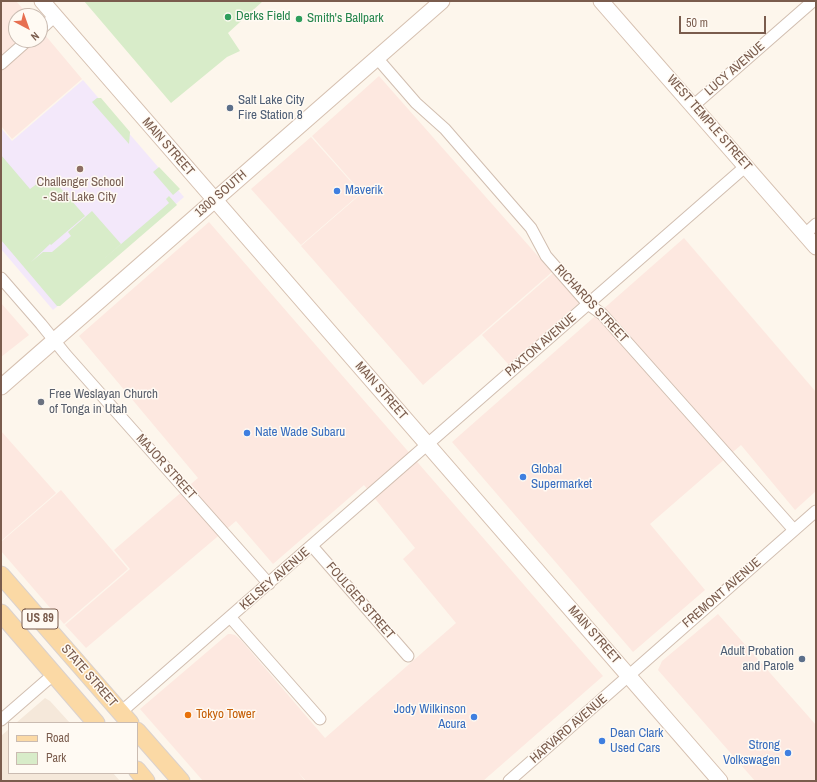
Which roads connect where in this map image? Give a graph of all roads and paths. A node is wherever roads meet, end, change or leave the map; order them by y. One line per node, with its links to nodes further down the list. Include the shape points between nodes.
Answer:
1 (42, 1): 5 (street, MAIN STREET)
2 (442, 1): 8 (street, 1300 SOUTH)
3 (601, 1): 10 (street, WEST TEMPLE STREET)
4 (813, 1): 10 (street, LUCY AVENUE)
5 (55, 16): 6 (street); 12 (street, MAIN STREET)
6 (48, 23)
7 (19, 48): 9 (street)
8 (377, 58): 12 (street, 1300 SOUTH); 16 (street, RICHARDS STREET, via 416,103 445,129 531,228 546,256)
9 (1, 64)
10 (694, 106): 11 (street, WEST TEMPLE STREET)
11 (746, 166): 13 (street, WEST TEMPLE STREET); 16 (street, PAXTON AVENUE)
12 (214, 200): 17 (street, 1300 SOUTH); 19 (street, MAIN STREET)
13 (810, 229): 14 (street, WEST TEMPLE STREET)
14 (816, 247)
15 (1, 278): 17 (street, MAJOR STREET)
16 (588, 304): 19 (street, PAXTON AVENUE); 21 (street, RICHARDS STREET, via 602,314)
17 (54, 340): 18 (street, 1300 SOUTH); 24 (street, MAJOR STREET)
18 (1, 387)
19 (428, 445): 22 (street, KELSEY AVENUE); 29 (street, MAIN STREET)
20 (816, 511): 21 (street, FREMONT AVENUE)
21 (794, 530): 29 (street, FREMONT AVENUE)
22 (312, 546): 24 (street, KELSEY AVENUE); 27 (street, FOULGER STREET)
23 (1, 575): 31 (main road, STATE STREET / US 89)
24 (269, 584): 26 (street, KELSEY AVENUE)
25 (1, 613): 28 (main road, STATE STREET / US 89)
26 (230, 617): 31 (street, KELSEY AVENUE); 32 (street)
27 (408, 656)
28 (54, 674): 30 (main road, STATE STREET / US 89); 33 (street)
29 (629, 676): 39 (street, HARVARD AVENUE); 40 (street, MAIN STREET)
30 (78, 702): 31 (main road); 34 (main road, STATE STREET / US 89)
31 (126, 718)
32 (320, 719)
33 (1, 720)
34 (95, 722)
35 (138, 732): 38 (main road)
36 (138, 771): 37 (main road)
37 (146, 781)
38 (181, 781)
39 (509, 781)
40 (720, 781)

